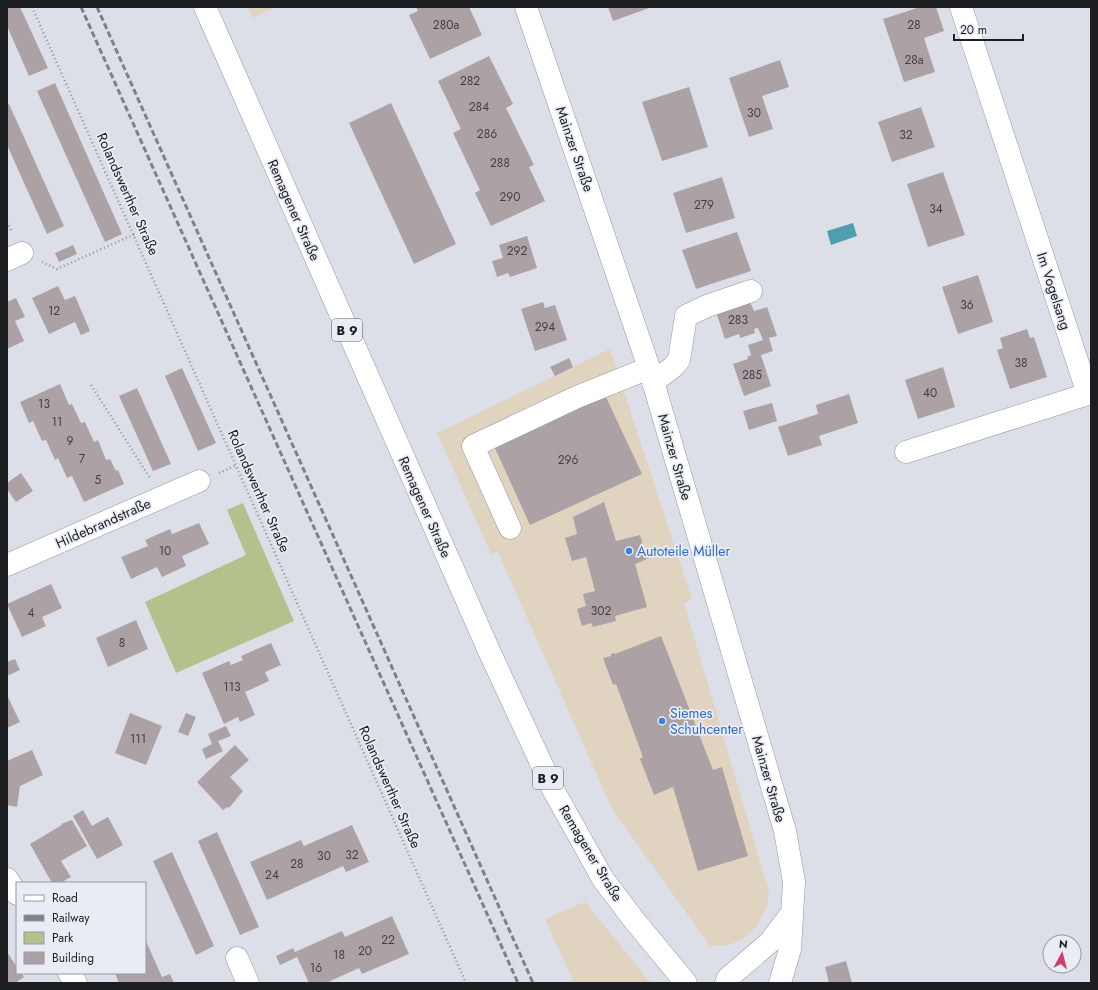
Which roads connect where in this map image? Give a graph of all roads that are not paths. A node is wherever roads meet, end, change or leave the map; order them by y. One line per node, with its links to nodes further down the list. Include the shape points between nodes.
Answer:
1 (205, 7): 17 (main road, Remagener Straße / B 9, via 490,653 555,793 603,879)
2 (526, 7): 5 (main road, Mainzer Straße)
3 (961, 7): 6 (main road, Im Vogelsang, via 1088,394)
4 (751, 291): 5 (main road, via 686,316 679,360 673,367)
5 (651, 375): 8 (main road, via 577,397 473,446); 12 (main road, Mainzer Straße, via 785,831 794,875)
6 (906, 452)
7 (199, 481): 9 (main road, Hildebrandstraße)
8 (510, 528)
9 (7, 565)
10 (7, 879): 11 (main road)
11 (16, 892)
12 (791, 914): 18 (main road, via 770,942 728,978); 19 (main road, Mainzer Straße, via 790,949)
13 (237, 958): 16 (main road)
14 (70, 974): 15 (main road)
15 (76, 983)
16 (248, 983)
17 (686, 983)
18 (726, 983)
19 (780, 983)

